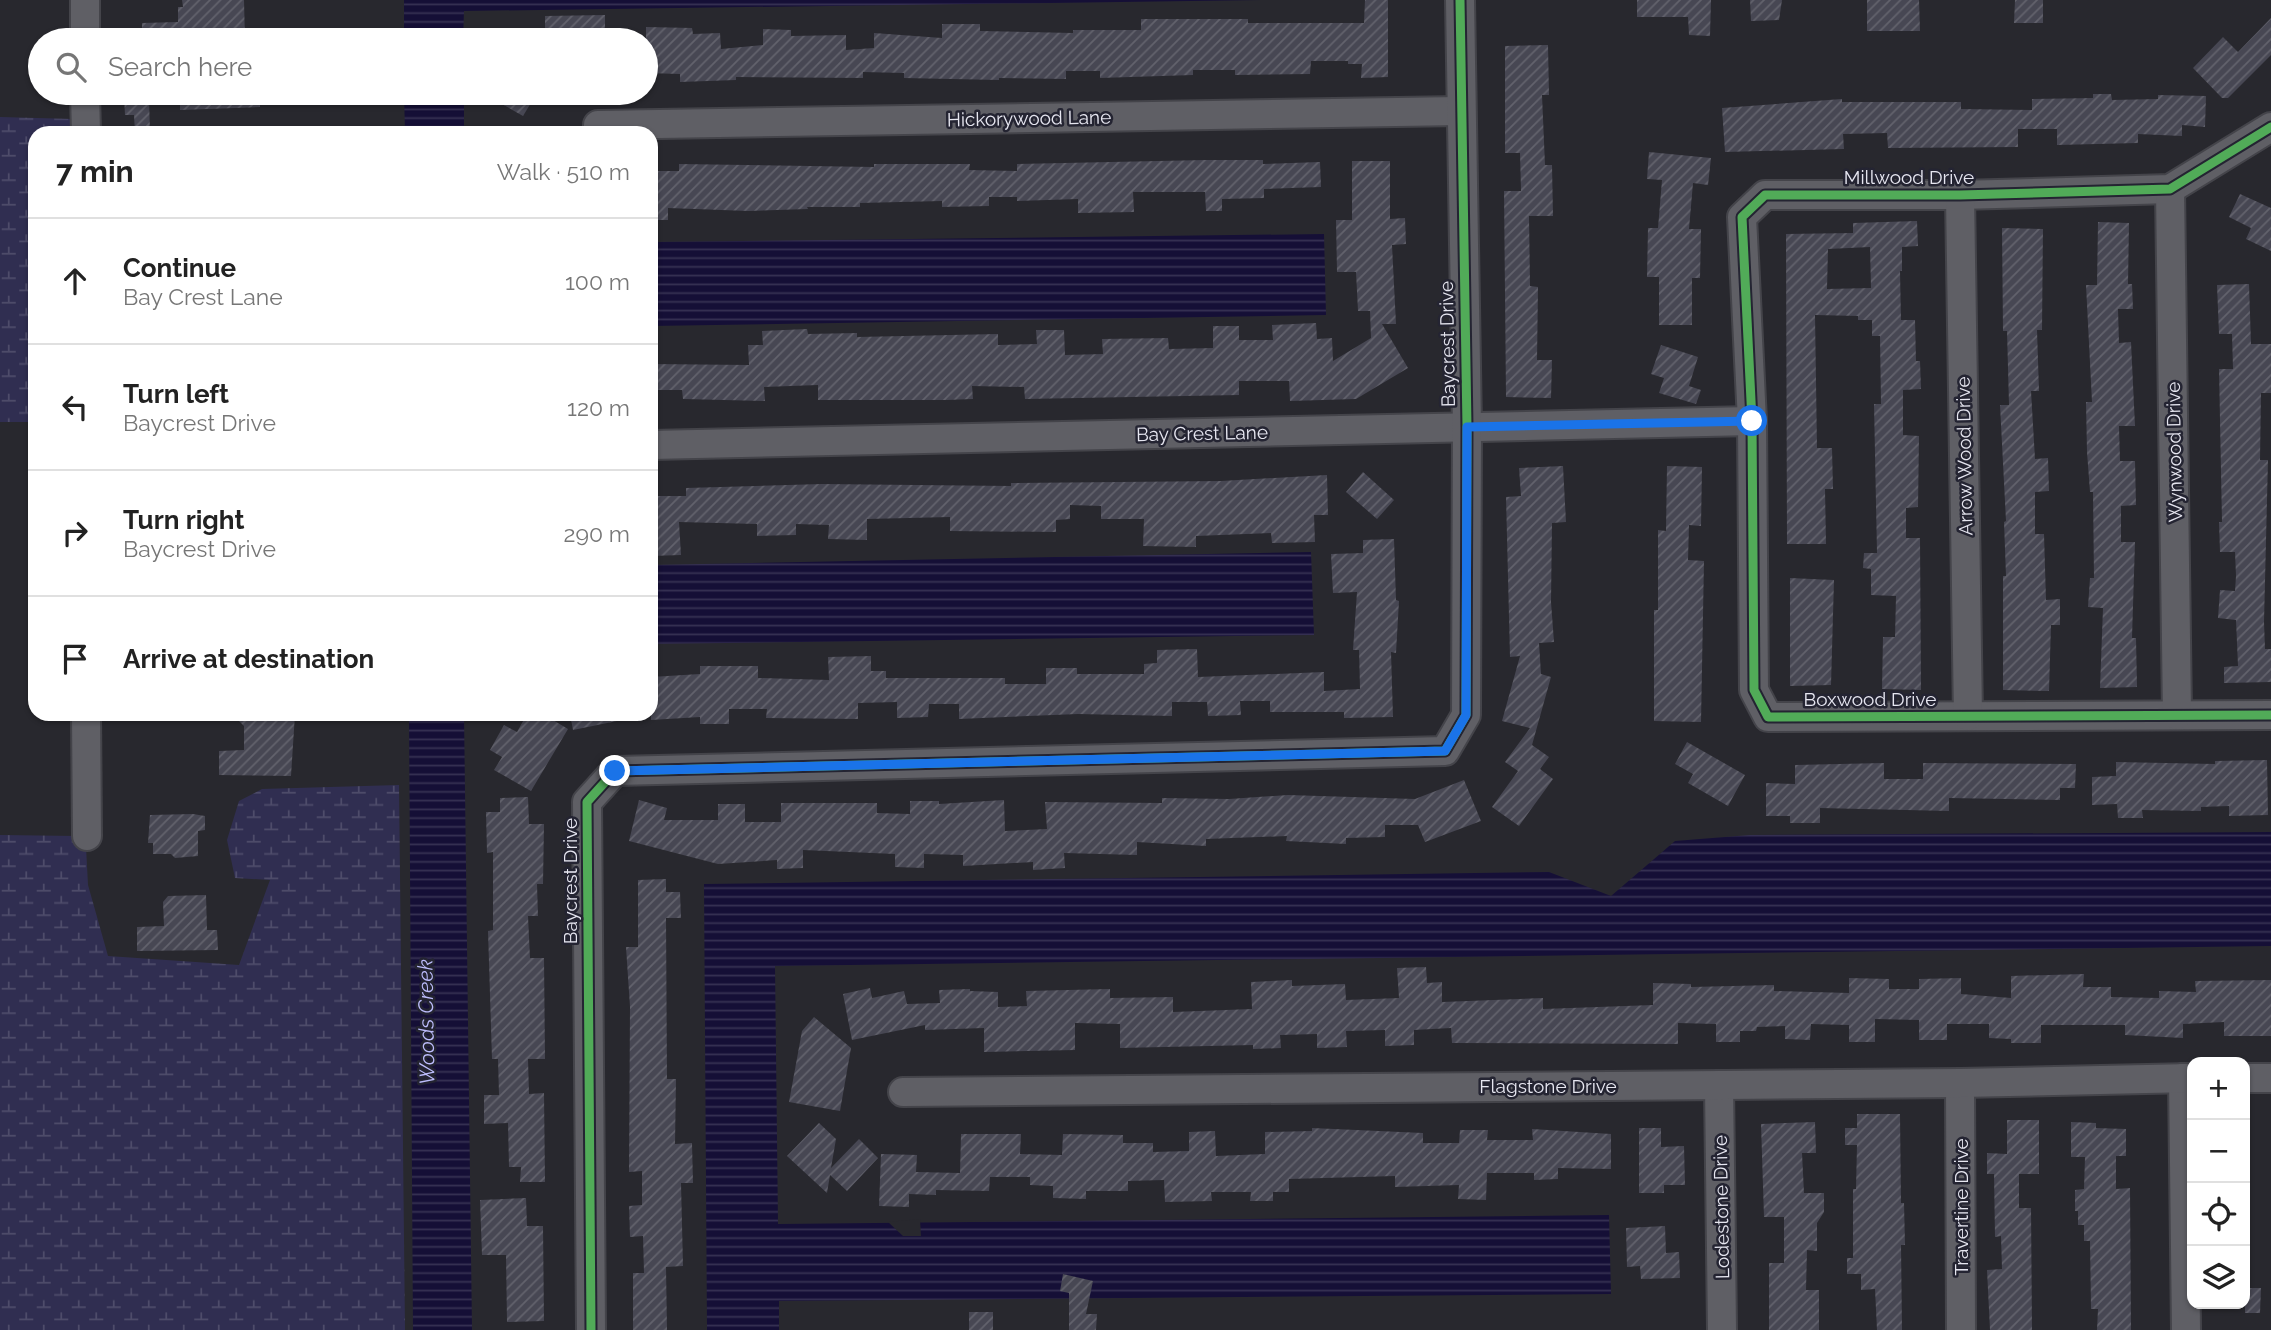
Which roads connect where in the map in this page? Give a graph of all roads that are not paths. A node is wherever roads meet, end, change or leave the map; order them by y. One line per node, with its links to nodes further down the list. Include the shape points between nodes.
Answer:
1 (85, 0): 3 (street)
2 (1460, 0): 5 (street, Baycrest Drive)
3 (85, 28)
4 (86, 105): 7 (street)
5 (1460, 111): 6 (street, Hickorywood Lane); 12 (street, Baycrest Drive)
6 (598, 125)
7 (86, 126)
8 (2269, 132): 9 (street, Millwood Drive)
9 (2170, 189): 10 (street, Millwood Drive); 14 (street, Wynwood Drive)
10 (1960, 195): 11 (street, Millwood Drive, via 1765,195 1742,217); 16 (street, Arrow Wood Drive)
11 (1752, 421): 12 (street, Bay Crest Lane); 16 (street, Boxwood Drive, via 1754,690 1768,717)
12 (1467, 427): 13 (street, Bay Crest Lane); 26 (street, Baycrest Drive, via 1466,715 1445,751 615,771 587,802)
13 (658, 445)
14 (2177, 715): 15 (street, Boxwood Drive); 16 (street, Boxwood Drive)
15 (2271, 715)
16 (1968, 716)
17 (86, 721): 18 (street)
18 (87, 836)
19 (2187, 1078): 22 (street, Flagstone Drive)
20 (2250, 1078): 21 (street)
21 (2271, 1078)
22 (1960, 1083): 23 (street, Flagstone Drive); 28 (street, Travertine Drive)
23 (1719, 1085): 24 (street, Flagstone Drive); 27 (street, Lodestone Drive)
24 (903, 1092)
25 (2188, 1120): 29 (street)
26 (591, 1330)
27 (1722, 1330)
28 (1961, 1330)
29 (2186, 1330)

